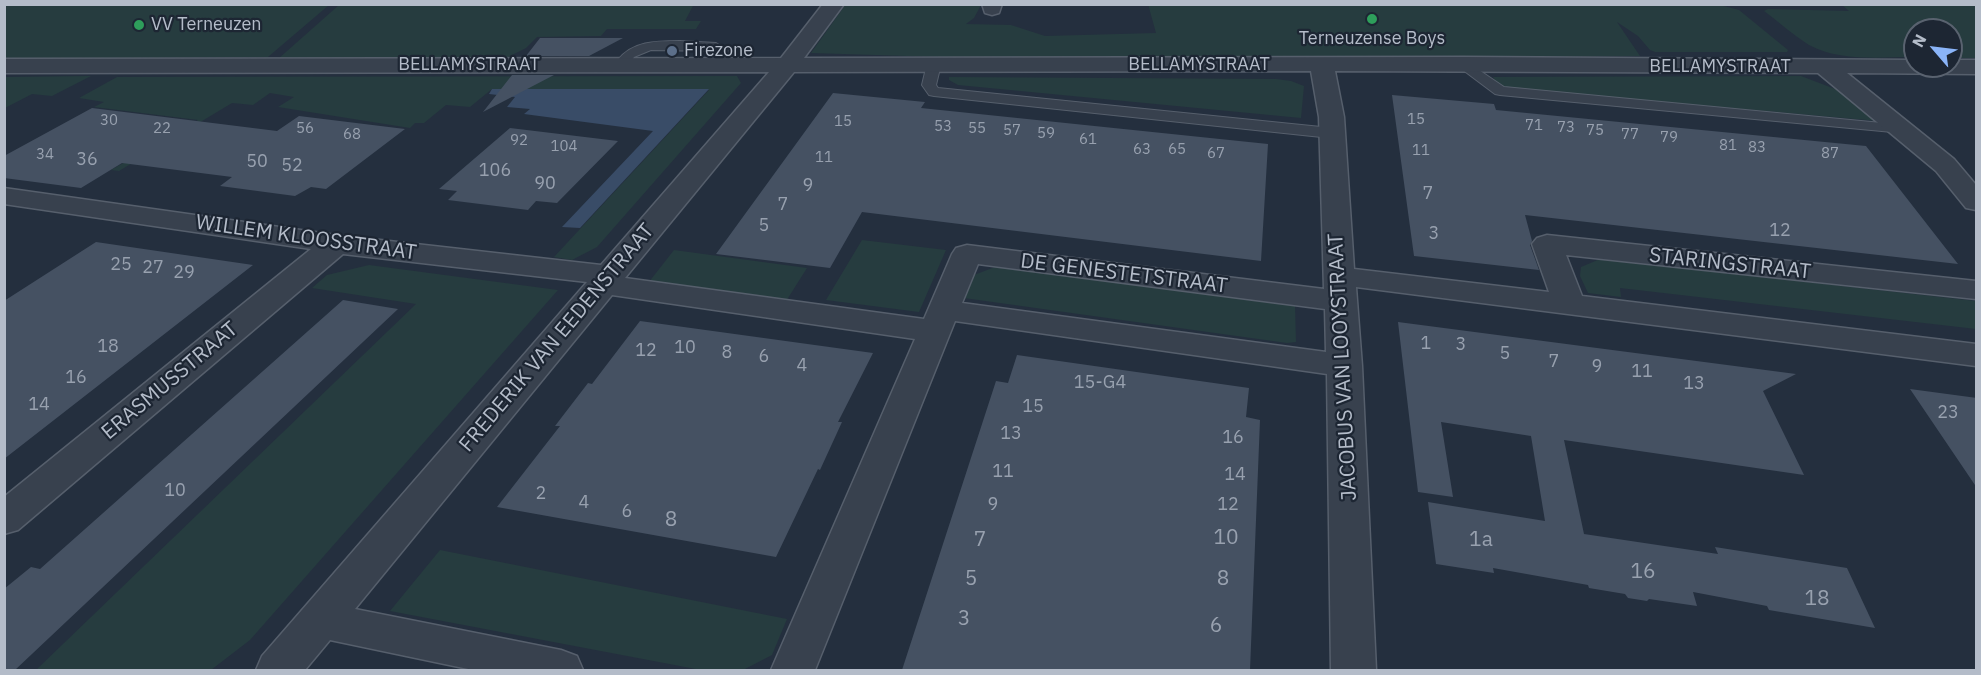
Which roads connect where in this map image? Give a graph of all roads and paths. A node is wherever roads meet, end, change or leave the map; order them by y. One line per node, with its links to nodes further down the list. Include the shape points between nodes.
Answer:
1 (834, 4): 4 (street, FREDERIK VAN EEDENSTRAAT)
2 (934, 64): 4 (street, BELLAMYSTRAAT); 5 (street, BELLAMYSTRAAT); 10 (lane, via 929,85 934,92)
3 (1464, 64): 5 (street, BELLAMYSTRAAT); 8 (street, BELLAMYSTRAAT); 9 (lane, BELLAMYSTRAAT, via 1500,92)
4 (787, 65): 6 (street, BELLAMYSTRAAT, via 717,61); 14 (street, FREDERIK VAN EEDENSTRAAT)
5 (1321, 65): 10 (street, JACOBUS VAN LOOYSTRAAT, via 1326,78)
6 (4, 66)
7 (1977, 67): 8 (street, BELLAMYSTRAAT)
8 (1826, 68): 9 (street)
9 (1903, 129): 11 (street, via 1945,165)
10 (1331, 133): 15 (street, JACOBUS VAN LOOYSTRAAT)
11 (1977, 202)
12 (13, 203): 13 (street, WILLEM KLOOSSTRAAT)
13 (336, 244): 14 (street, WILLEM KLOOSSTRAAT); 21 (street, ERASMUSSTRAAT)
14 (605, 279): 18 (street, WILLEM KLOOSSTRAAT, via 810,313); 22 (street, FREDERIK VAN EEDENSTRAAT)
15 (1340, 288): 17 (street); 18 (street, DE GENESTETSTRAAT, via 967,254); 20 (street, JACOBUS VAN LOOYSTRAAT)
16 (1977, 290): 17 (street, STARINGSTRAAT, via 1546,244)
17 (1569, 304): 19 (street)
18 (939, 320): 20 (street); 25 (street, DE GENESTETSTRAAT)
19 (1977, 354)
20 (1345, 366): 26 (street, JACOBUS VAN LOOYSTRAAT)
21 (4, 519)
22 (322, 620): 23 (street, FREDERIK VAN EEDENSTRAAT); 24 (street)
23 (278, 670)
24 (561, 670)
25 (793, 670)
26 (1354, 670)

